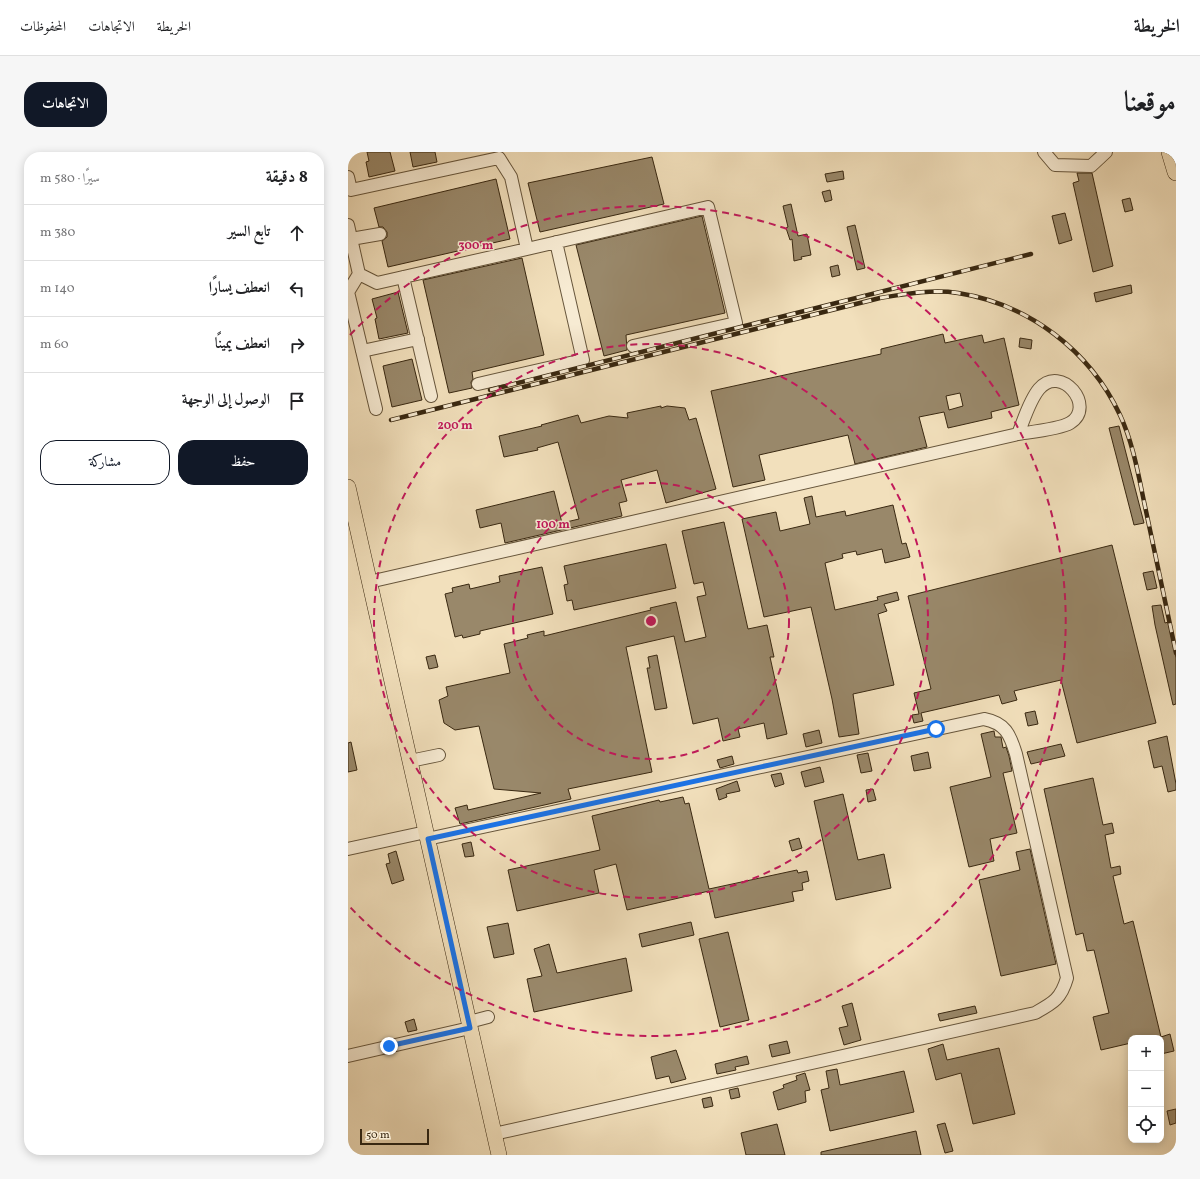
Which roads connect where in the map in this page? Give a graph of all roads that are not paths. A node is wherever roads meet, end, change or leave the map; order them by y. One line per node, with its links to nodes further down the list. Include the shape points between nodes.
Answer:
1 (1044, 152): 2 (street, via 1055,165 1091,166)
2 (1106, 152)
3 (1170, 152): 4 (highway)
4 (1176, 172)
5 (348, 177): 6 (street)
6 (350, 193): 11 (street, via 499,158 511,177)
7 (348, 225): 9 (street)
8 (380, 234): 9 (street)
9 (351, 239): 12 (street)
10 (556, 242): 11 (street); 15 (street, via 708,207 736,322); 17 (street, via 583,360)
11 (527, 249): 13 (street)
12 (359, 274): 13 (street, via 377,283); 16 (street, via 348,292)
13 (403, 277): 14 (street)
14 (418, 339): 16 (street); 18 (street)
15 (633, 346)
16 (362, 351): 19 (street)
17 (478, 384)
18 (431, 396)
19 (376, 409)
20 (1018, 434): 20 (street, via 1066,425 1074,420 1079,407 1074,391 1060,382 1044,384 1034,396); 22 (street)
21 (348, 487): 22 (main road)
22 (369, 582): 24 (main road)
23 (439, 755): 24 (street)
24 (410, 761): 25 (main road)
25 (427, 836): 26 (street); 28 (main road); 30 (street, via 973,721 995,721 1012,739 1067,978 1063,991 1054,1002 1036,1012 575,1112)
26 (348, 850)
27 (488, 1017): 28 (street)
28 (469, 1025): 29 (street); 30 (main road)
29 (348, 1056)
30 (494, 1134): 31 (main road)
31 (499, 1155)

